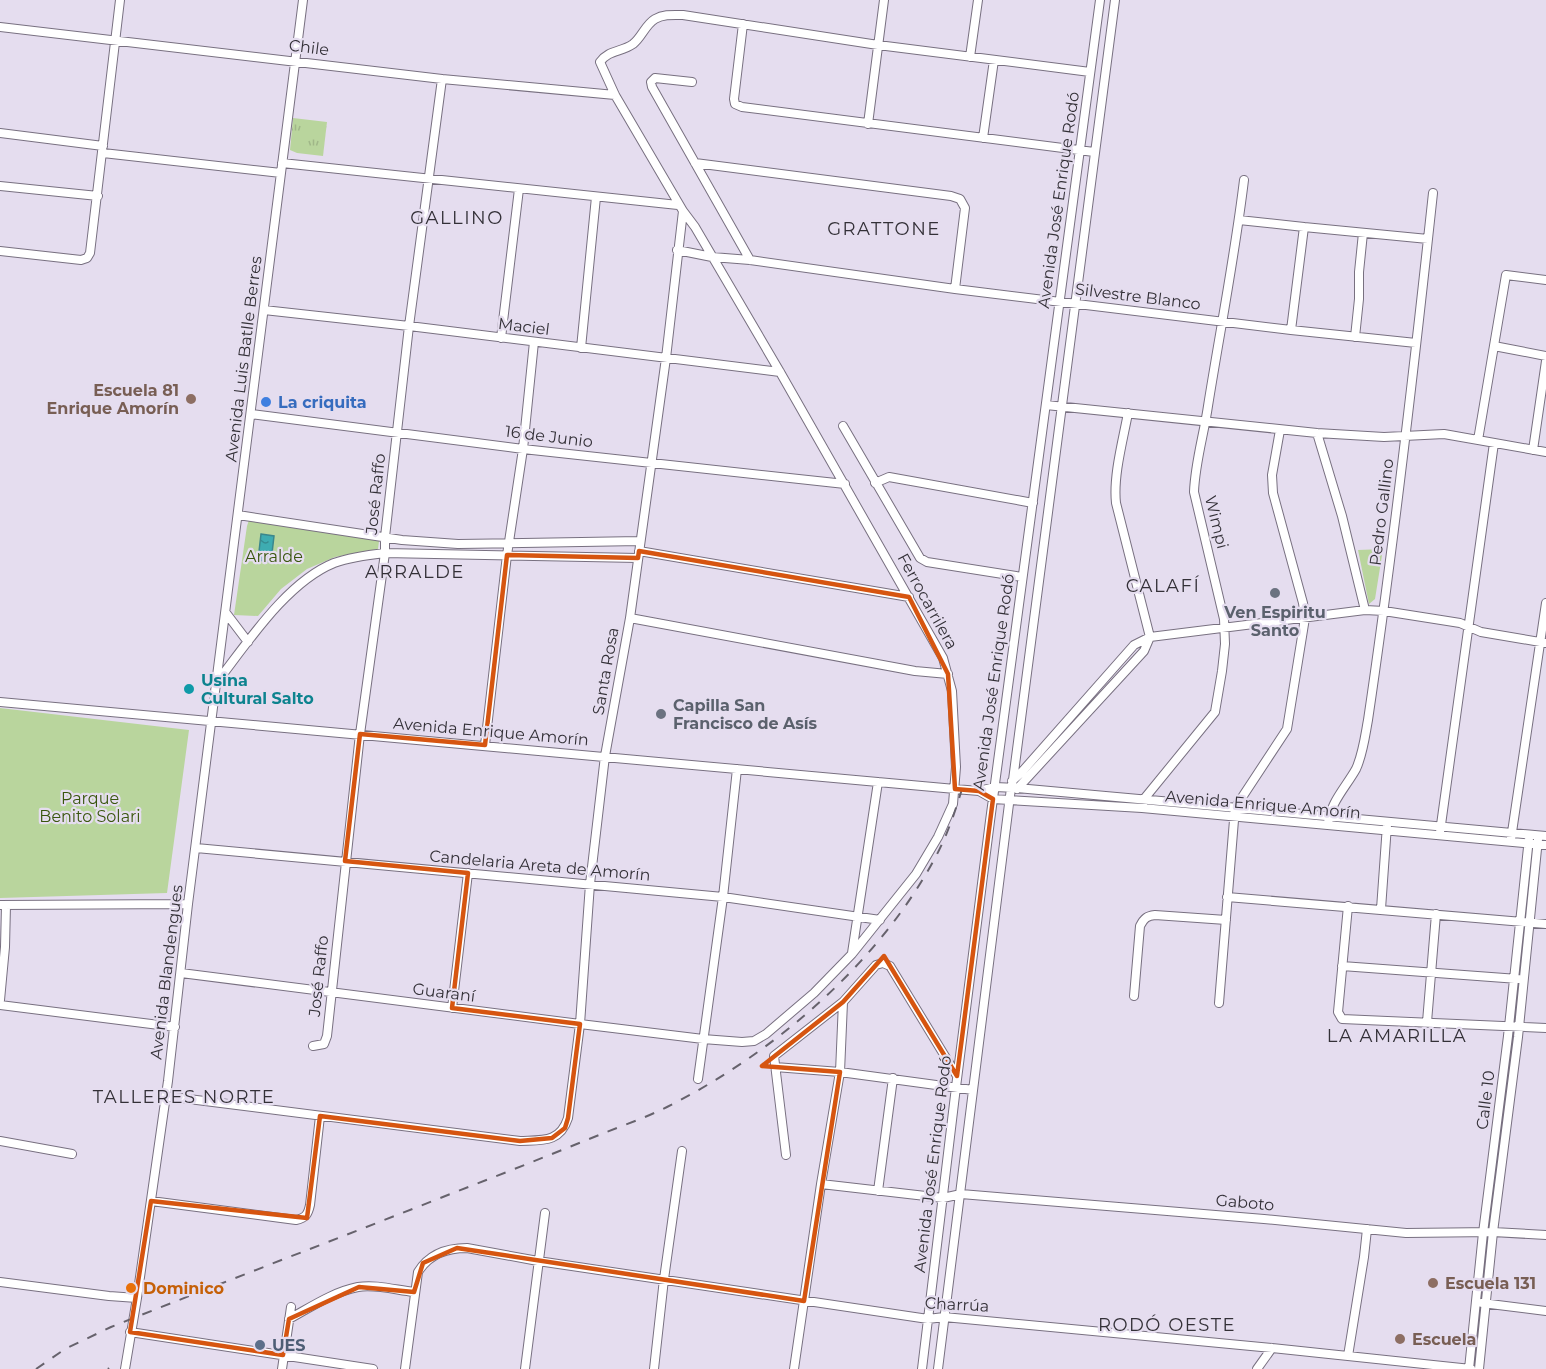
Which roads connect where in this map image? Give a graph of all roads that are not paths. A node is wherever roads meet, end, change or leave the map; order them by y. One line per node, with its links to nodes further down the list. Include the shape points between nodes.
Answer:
1 (120, 0): 11 (street)
2 (303, 0): 15 (street, Avenida Luis Batlle Berres)
3 (884, 0): 12 (street)
4 (978, 0): 13 (street)
5 (1100, 0): 7 (street, Avenida José Enrique Rodó)
6 (1115, 0): 8 (street, Avenida José Enrique Rodó)
7 (1097, 20): 8 (street); 16 (street, Avenida José Enrique Rodó)
8 (1112, 20): 25 (street, Avenida José Enrique Rodó)
9 (743, 24): 12 (street); 19 (street, Ferrocarrilera, via 683,15 664,15 654,20 635,43 612,52 600,62); 20 (street, via 735,104)
10 (0, 27): 11 (street, Chile)
11 (116, 40): 15 (street, Chile); 23 (street)
12 (878, 45): 13 (street); 20 (street)
13 (970, 57): 14 (street)
14 (993, 60): 16 (street); 22 (street)
15 (296, 61): 17 (street, Chile); 27 (street, Avenida Luis Batlle Berres)
16 (1090, 72): 24 (street, Avenida José Enrique Rodó)
17 (442, 78): 19 (street, Chile); 28 (street, José Raffo)
18 (692, 82): 26 (street, via 656,78 651,82)
19 (615, 95): 35 (street, Ferrocarrilera)
20 (868, 124): 22 (street)
21 (0, 133): 23 (street)
22 (983, 138): 24 (street)
23 (103, 149): 27 (street); 33 (street)
24 (1079, 150): 25 (street); 46 (street, Avenida José Enrique Rodó)
25 (1094, 152): 47 (street, Avenida José Enrique Rodó)
26 (695, 163): 43 (street); 45 (street, via 960,199 965,208)
27 (281, 168): 28 (street); 48 (street, Avenida Luis Batlle Berres)
28 (428, 178): 31 (street); 50 (street, José Raffo)
29 (1244, 180): 36 (street, Wimpi)
30 (0, 186): 33 (street)
31 (519, 189): 34 (street); 53 (street)
32 (1433, 193): 39 (street, Pedro Gallino)
33 (98, 196): 41 (street, via 87,258)
34 (596, 197): 35 (street); 57 (street)
35 (680, 208): 40 (street, Santa Rosa); 42 (street, Ferrocarrilera)
36 (1239, 220): 37 (street); 49 (street, Wimpi)
37 (1304, 227): 38 (street); 51 (street)
38 (1363, 233): 39 (street); 52 (street)
39 (1428, 239): 55 (street, Pedro Gallino)
40 (677, 250): 42 (street, Silvestre Blanco); 59 (street, Santa Rosa)
41 (0, 251)
42 (712, 257): 43 (street, Silvestre Blanco); 61 (street, Ferrocarrilera)
43 (750, 260): 45 (street, Silvestre Blanco)
44 (1546, 280): 56 (street, via 1506,275)
45 (955, 289): 46 (street, Silvestre Blanco)
46 (1059, 302): 47 (street, Silvestre Blanco); 62 (street, Avenida José Enrique Rodó)
47 (1075, 303): 49 (street, Silvestre Blanco); 63 (street, Avenida José Enrique Rodó)
48 (264, 310): 50 (street, Maciel); 65 (street, Avenida Luis Batlle Berres)
49 (1222, 322): 51 (street, Silvestre Blanco); 66 (street, Wimpi)
50 (409, 326): 53 (street, Maciel); 69 (street, José Raffo)
51 (1291, 330): 52 (street, Silvestre Blanco)
52 (1355, 337): 55 (street, Silvestre Blanco)
53 (501, 338): 54 (street, Maciel)
54 (534, 342): 57 (street, Maciel); 74 (street)
55 (1416, 343): 71 (street, Pedro Gallino)
56 (1494, 346): 58 (street); 72 (street)
57 (581, 348): 59 (street, Maciel)
58 (1546, 356)
59 (666, 358): 61 (street, Maciel); 77 (street, Santa Rosa)
60 (1546, 361): 75 (street)
61 (780, 372): 79 (street, Ferrocarrilera)
62 (1046, 405): 63 (street); 80 (street, Avenida José Enrique Rodó)
63 (1062, 407): 64 (street); 110 (street, Avenida José Enrique Rodó)
64 (1128, 413): 66 (street); 98 (street, via 1115,494)
65 (251, 414): 69 (street, 16 de Junio); 81 (street, Avenida Luis Batlle Berres)
66 (1206, 422): 68 (street); 97 (street, Wimpi, via 1194,492)
67 (843, 426): 78 (street)
68 (1280, 430): 70 (street); 95 (street, via 1273,493)
69 (398, 432): 74 (street, 16 de Junio); 82 (street, José Raffo)
70 (1317, 434): 71 (street); 91 (street)
71 (1405, 436): 72 (street, via 1444,434); 92 (street, Pedro Gallino)
72 (1478, 440): 73 (street)
73 (1494, 443): 75 (street); 96 (street)
74 (523, 448): 77 (street, 16 de Junio); 84 (street)
75 (1533, 450): 76 (street)
76 (1546, 452)
77 (652, 463): 79 (street, 16 de Junio); 83 (street, Santa Rosa)
78 (875, 483): 80 (street, via 889,477); 88 (street, via 920,558)
79 (845, 484): 89 (street, Ferrocarrilera)
80 (1033, 503): 88 (street, Avenida José Enrique Rodó)
81 (238, 515): 82 (street); 93 (street, Avenida Luis Batlle Berres)
82 (385, 537): 84 (street, via 458,544); 85 (street, José Raffo)
83 (640, 541): 84 (street); 86 (street, Santa Rosa)
84 (509, 543): 87 (street)
85 (385, 554): 87 (street); 99 (street, via 340,561 312,576 285,598); 105 (street, José Raffo)
86 (638, 554): 87 (street); 89 (street); 94 (street, Santa Rosa)
87 (507, 555): 106 (street)
88 (1022, 577): 111 (street, Avenida José Enrique Rodó)
89 (909, 597): 101 (street, Ferrocarrilera)
90 (1546, 603): 100 (street)
91 (1365, 610): 92 (street); 95 (street)
92 (1384, 611): 96 (street); 118 (street, Pedro Gallino, via 1361,754)
93 (226, 613): 99 (street); 102 (street, Avenida Luis Batlle Berres)
94 (630, 618): 101 (street); 107 (street, Santa Rosa)
95 (1305, 618): 97 (street); 117 (street, via 1287,729)
96 (1469, 627): 100 (street); 120 (street)
97 (1225, 628): 98 (street); 116 (street, Wimpi, via 1215,712)
98 (1150, 637): 110 (street, via 1144,651)
99 (248, 642): 102 (street)
100 (1543, 643): 121 (street)
101 (948, 674): 112 (street, Ferrocarrilera, via 954,714)
102 (217, 682): 104 (street, Avenida Luis Batlle Berres)
103 (0, 702): 104 (street, Avenida Enrique Amorín)
104 (212, 721): 105 (street, Avenida Enrique Amorín); 123 (street, Avenida Blandengues)
105 (360, 734): 106 (street, Avenida Enrique Amorín); 124 (street, José Raffo)
106 (485, 745): 107 (street, Avenida Enrique Amorín)
107 (605, 756): 108 (street, Avenida Enrique Amorín); 126 (street, Santa Rosa)
108 (737, 769): 109 (street, Avenida Enrique Amorín); 127 (street)
109 (878, 782): 112 (street, Avenida Enrique Amorín); 134 (street)
110 (1014, 785): 111 (street, Avenida Enrique Amorín); 115 (street); 116 (street, Avenida Enrique Amorín)
111 (998, 787): 113 (street, Avenida Enrique Amorín); 114 (street, Avenida José Enrique Rodó)
112 (955, 789): 113 (street, Avenida Enrique Amorín); 135 (street, Ferrocarrilera, via 950,813 938,837 916,874)
113 (979, 791): 114 (street, Avenida Enrique Amorín)
114 (993, 800): 115 (street, Avenida Enrique Amorín); 160 (street, Avenida José Enrique Rodó)
115 (1010, 800): 116 (street, Avenida Enrique Amorín); 164 (street, Avenida José Enrique Rodó)
116 (1143, 803): 117 (street, Avenida Enrique Amorín)
117 (1234, 812): 118 (street, Avenida Enrique Amorín); 128 (street)
118 (1328, 820): 119 (street, Avenida Enrique Amorín)
119 (1387, 826): 120 (street, Avenida Enrique Amorín); 132 (street)
120 (1440, 831): 121 (street, Avenida Enrique Amorín)
121 (1511, 838): 122 (street, Avenida Enrique Amorín)
122 (1538, 840): 137 (street, Calle 10)
123 (196, 848): 124 (street, Candelaria Areta de Amorín); 129 (street, Avenida Blandengues)
124 (345, 861): 125 (street, Candelaria Areta de Amorín); 144 (street, José Raffo)
125 (468, 873): 126 (street, Candelaria Areta de Amorín); 150 (street)
126 (590, 884): 127 (street, Candelaria Areta de Amorín); 152 (street, Santa Rosa)
127 (723, 897): 134 (street, Candelaria Areta de Amorín); 156 (street)
128 (1227, 897): 131 (street); 136 (street)
129 (189, 904): 130 (street); 142 (street, Avenida Blandengues)
130 (3, 905): 146 (street, via 5,947)
131 (1348, 906): 132 (street); 140 (street)
132 (1381, 909): 133 (street)
133 (1436, 914): 137 (street); 141 (street)
134 (857, 918): 135 (street, Candelaria Areta de Amorín); 139 (street)
135 (880, 920): 139 (street, Ferrocarrilera)
136 (1226, 920): 145 (street, via 1155,915 1143,920); 148 (street)
137 (1525, 922): 138 (street); 143 (street, Calle 10)
138 (1546, 924)
139 (852, 954): 156 (street, Ferrocarrilera, via 814,993 754,1041)
140 (1342, 966): 141 (street); 151 (street, via 1338,1012 1342,1019)
141 (1431, 972): 143 (street); 151 (street)
142 (181, 973): 144 (street, Guaraní); 153 (street, Avenida Blandengues)
143 (1519, 979): 154 (street, Calle 10)
144 (332, 992): 150 (street, Guaraní); 157 (street, José Raffo, via 327,1036 324,1044)
145 (1134, 996)
146 (0, 1000)
147 (843, 1002): 158 (street, via 774,1056); 159 (street); 160 (street, via 876,965 890,966)
148 (1219, 1003)
149 (0, 1005): 153 (street)
150 (452, 1008): 152 (street, Guaraní)
151 (1427, 1022): 154 (street)
152 (580, 1024): 156 (street, Guaraní); 166 (street, Santa Rosa, via 568,1118 565,1128 552,1138 520,1141)
153 (175, 1027): 165 (street, Avenida Blandengues)
154 (1514, 1027): 155 (street); 178 (street, Calle 10); 179 (street, Calle 10)
155 (1546, 1028)
156 (704, 1039): 162 (street)
157 (313, 1046)
158 (776, 1067): 159 (street); 170 (street)
159 (840, 1072): 161 (street); 171 (street)
160 (957, 1076): 163 (street, Avenida José Enrique Rodó)
161 (894, 1078): 163 (street); 172 (street)
162 (698, 1079)
163 (956, 1087): 164 (street); 174 (street, Avenida José Enrique Rodó)
164 (973, 1090): 173 (street, Avenida José Enrique Rodó)
165 (165, 1096): 166 (street); 175 (street, Avenida Blandengues)
166 (320, 1116): 175 (street, via 308,1213 302,1219)
167 (0, 1142): 169 (street)
168 (682, 1150): 182 (street)
169 (72, 1154)
170 (786, 1155)
171 (821, 1184): 172 (street, Gaboto); 186 (street)
172 (878, 1191): 174 (street, Gaboto)
173 (961, 1194): 174 (street, Gaboto); 177 (street, Gaboto); 190 (street, Avenida José Enrique Rodó)
174 (943, 1198): 192 (street, Avenida José Enrique Rodó)
175 (151, 1201): 185 (street, Avenida Blandengues)
176 (545, 1213): 181 (street)
177 (1367, 1229): 178 (street, Gaboto); 196 (street)
178 (1483, 1233): 179 (street, Gaboto); 187 (street, Calle 10)
179 (1493, 1233): 180 (street, Gaboto); 187 (street, Calle 10)
180 (1546, 1234)
181 (538, 1261): 182 (street, Charrúa); 184 (street, Charrúa, via 457,1248 423,1263); 203 (street)
182 (664, 1279): 186 (street, Charrúa); 204 (street)
183 (0, 1282): 185 (street)
184 (414, 1292): 191 (street, via 359,1287 335,1294); 202 (street)
185 (137, 1298): 193 (street, Avenida Blandengues)
186 (804, 1301): 192 (street, Charrúa); 205 (street)
187 (1481, 1303): 189 (street); 209 (street, Calle 10); 210 (street, Calle 10)
188 (291, 1307): 191 (street)
189 (1546, 1311)
190 (944, 1317): 192 (street, Charrúa); 194 (street, Charrúa); 207 (street, Avenida José Enrique Rodó)
191 (289, 1319): 195 (street)
192 (928, 1319): 206 (street, Avenida José Enrique Rodó)
193 (130, 1332): 195 (street); 199 (street, Avenida Blandengues)
194 (1272, 1348): 196 (street, Charrúa); 208 (street)
195 (283, 1355): 200 (street); 201 (street)
196 (1348, 1356): 197 (street, Charrúa)
197 (1381, 1365): 198 (street, Charrúa)
198 (1440, 1367): 209 (street, Charrúa)
199 (125, 1369)
200 (282, 1369)
201 (373, 1369)
202 (405, 1369)
203 (525, 1369)
204 (654, 1369)
205 (794, 1369)
206 (922, 1369)
207 (938, 1369)
208 (1257, 1369)
209 (1469, 1369)
210 (1479, 1369)

